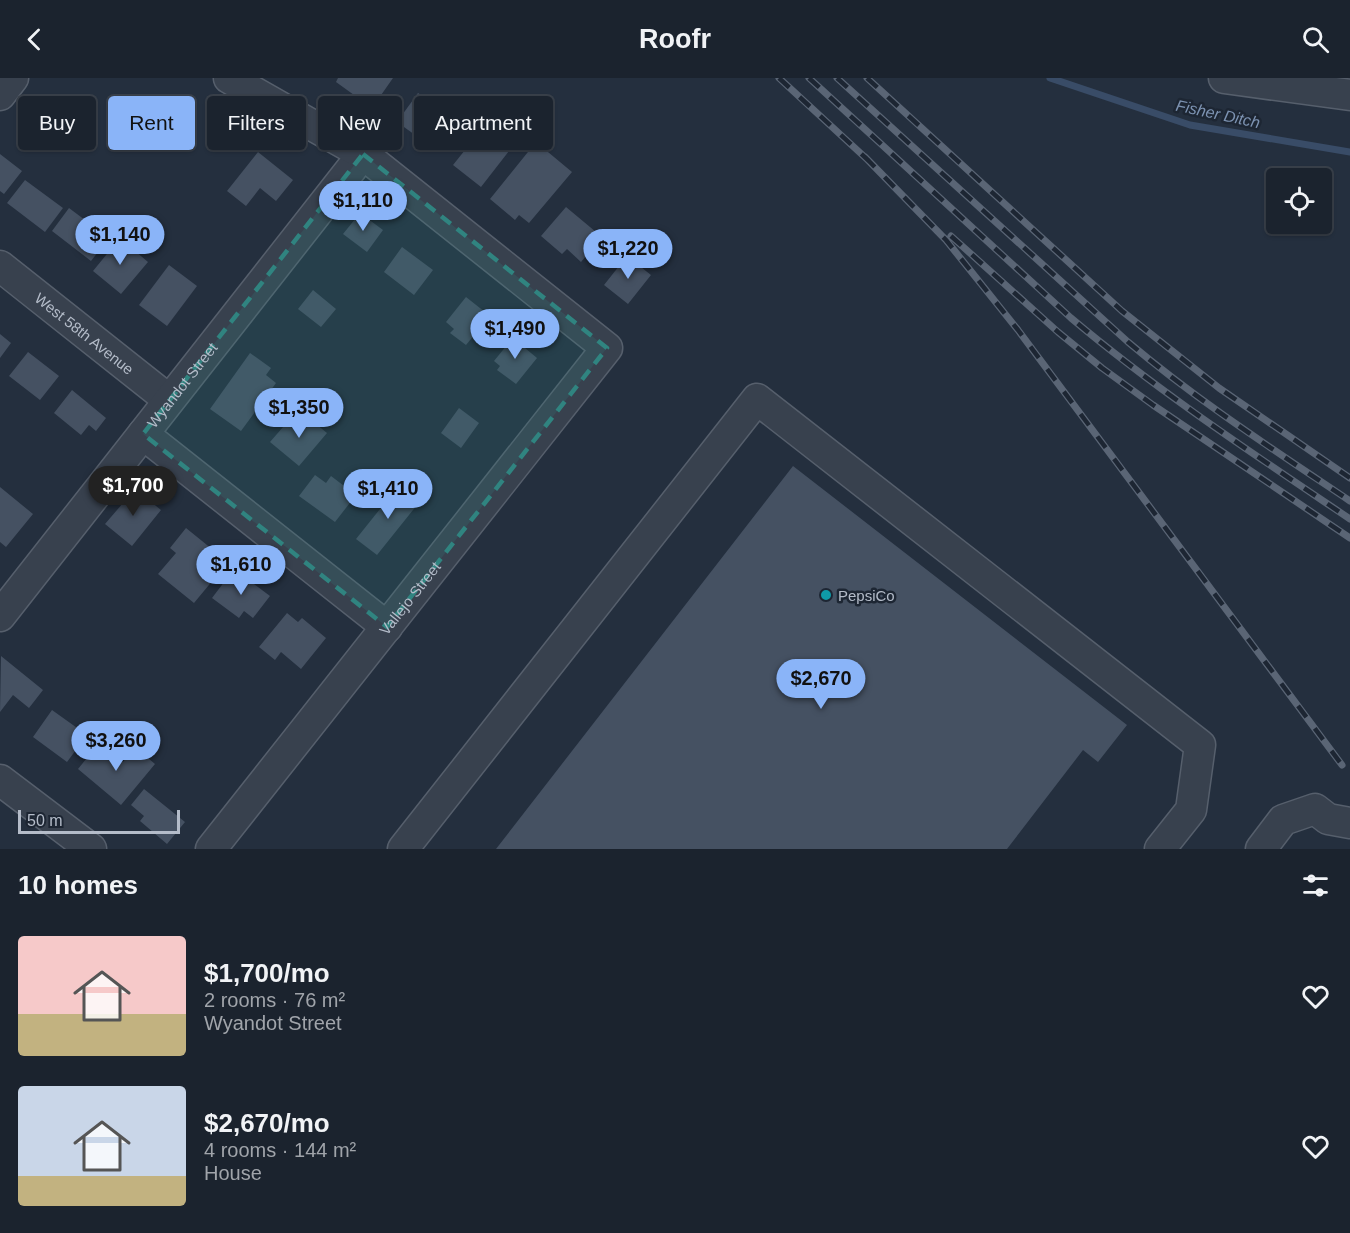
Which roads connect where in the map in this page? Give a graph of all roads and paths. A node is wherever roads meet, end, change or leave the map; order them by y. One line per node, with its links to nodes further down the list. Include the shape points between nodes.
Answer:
1 (13, 78): 5 (street)
2 (229, 78): 6 (street)
3 (1224, 78): 4 (street)
4 (1344, 89)
5 (0, 95)
6 (363, 154): 8 (street, Wyandot Street); 11 (street, Vallejo Street, via 607,348)
7 (0, 266): 8 (street, West 58th Avenue)
8 (169, 400): 9 (street, Wyandot Street)
9 (143, 434): 10 (street, Wyandot Street); 11 (street)
10 (2, 608)
11 (387, 627): 15 (street, Vallejo Street)
12 (0, 780): 14 (street)
13 (1350, 823): 18 (street, via 1329,819 1315,809 1283,820)
14 (91, 849)
15 (211, 849)
16 (404, 849): 17 (street, via 757,399 1200,745 1191,810)
17 (1160, 849)
18 (1261, 849)

